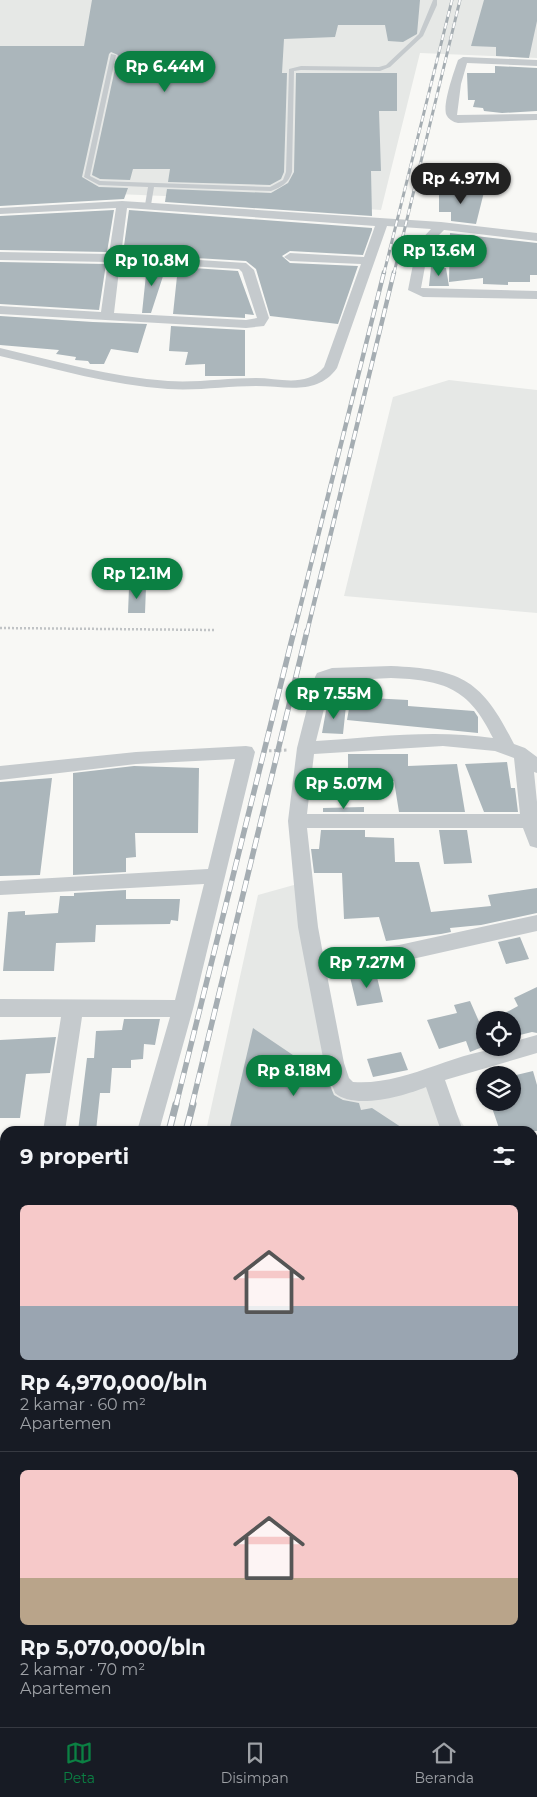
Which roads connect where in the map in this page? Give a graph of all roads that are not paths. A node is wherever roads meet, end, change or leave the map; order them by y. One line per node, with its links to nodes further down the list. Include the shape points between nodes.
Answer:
1 (434, 0): 5 (lane, via 421,34 388,66 380,69 291,70 289,172 288,179 282,184 256,190)
2 (113, 55): 5 (lane, via 87,177 99,184)
3 (537, 63): 4 (street, via 464,60 451,114 458,120)
4 (537, 117)
5 (151, 186): 7 (lane)
6 (122, 204): 7 (street); 8 (street); 14 (street)
7 (148, 205): 9 (street)
8 (0, 211)
9 (382, 223): 10 (street); 15 (street)
10 (441, 226): 11 (street); 16 (street, via 423,244 414,290 423,293)
11 (537, 237)
12 (0, 256): 14 (street)
13 (290, 257): 15 (street)
14 (116, 258): 18 (street); 18 (street, via 242,266 248,270 263,318 254,324)
15 (369, 261): 19 (street, via 330,368 322,379 309,384 253,382 197,386 150,383)
16 (537, 295)
17 (0, 310): 18 (street)
18 (107, 317)
19 (0, 352)
20 (306, 748): 22 (street, via 479,741); 22 (street, via 323,677 332,674 402,673 441,677 471,692); 24 (street)
21 (246, 752): 23 (street, via 136,758); 27 (street)
22 (523, 757): 25 (street)
23 (0, 773)
24 (297, 821): 25 (street); 30 (street, via 302,882)
25 (530, 821): 26 (street)
26 (537, 841)
27 (216, 876): 28 (street); 33 (street)
28 (0, 888)
29 (537, 923): 30 (street, via 415,951)
30 (315, 963): 35 (street, via 334,1063 343,1089 356,1092 405,1086)
31 (73, 1007): 32 (street); 33 (street); 36 (street)
32 (0, 1008)
33 (183, 1009): 37 (street)
34 (537, 1044): 35 (street)
35 (432, 1075): 38 (street)
36 (55, 1126)
37 (149, 1126)
38 (450, 1126)

